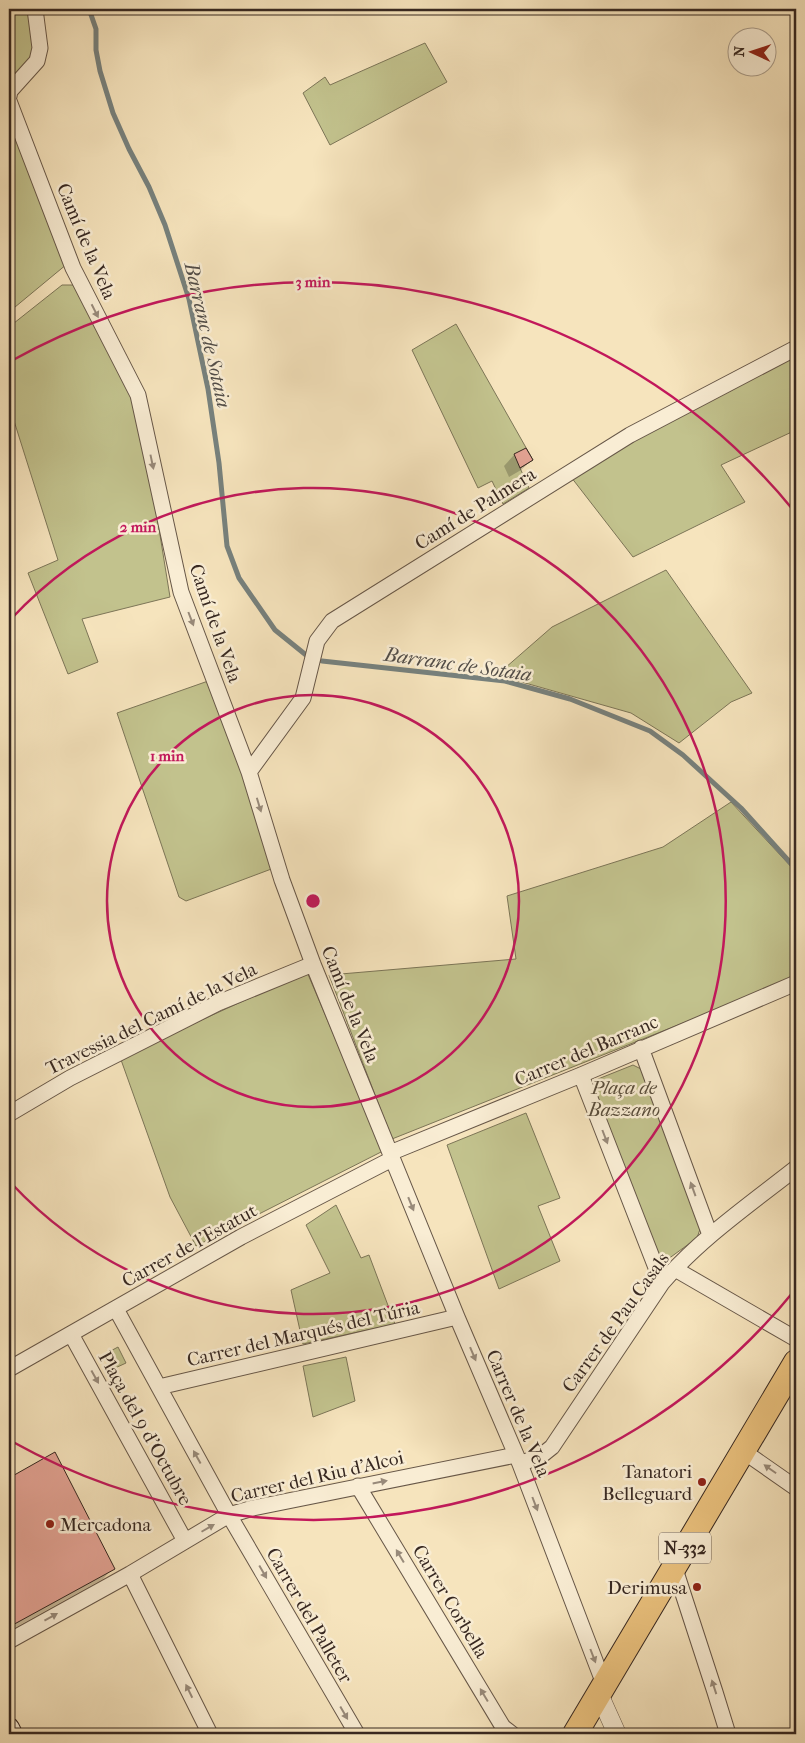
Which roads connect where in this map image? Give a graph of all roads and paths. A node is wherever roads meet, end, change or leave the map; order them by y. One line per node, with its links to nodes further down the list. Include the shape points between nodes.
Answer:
1 (36, 9): 2 (street, via 40,48 36,61)
2 (9, 96)
3 (9, 101): 5 (street, Camí de la Vela, one-way to 5, via 73,268 138,395 180,592)
4 (796, 348): 5 (street, Camí de Palmera, via 630,435 332,620 317,641 303,698)
5 (248, 772): 6 (street, Camí de la Vela, one-way to 6)
6 (313, 964): 10 (street, Travessia del Camí de la Vela, via 218,1003 70,1078); 11 (street, Camí de la Vela)
7 (796, 983): 8 (street, Carrer del Barranc)
8 (641, 1048): 9 (street, Carrer del Barranc); 13 (street, one-way to 8)
9 (581, 1075): 11 (street, Carrer del Barranc); 15 (street, one-way to 15)
10 (9, 1114)
11 (391, 1156): 16 (street, Carrer de l'Estatut); 17 (street, Carrer de la Vela, one-way to 17)
12 (796, 1168): 13 (street, Carrer de Pau Casals)
13 (710, 1235): 14 (street, Carrer de Pau Casals)
14 (675, 1269): 15 (street, Carrer de Pau Casals); 19 (street)
15 (662, 1283): 24 (street, Carrer de Pau Casals, via 552,1447 542,1455)
16 (116, 1309): 18 (street, Carrer de l'Estatut); 22 (street, Plaça del 9 d'Octubre)
17 (457, 1317): 22 (street, Carrer del Marqués del Túria); 24 (street, Carrer de la Vela, one-way to 24)
18 (71, 1334): 21 (street, Carrer de l'Estatut); 28 (street, Plaça del 9 d'Octubre, one-way to 28)
19 (796, 1339)
20 (796, 1362): 23 (highway, N-332)
21 (9, 1369)
22 (159, 1387): 27 (street, Plaça del 9 d'Octubre, one-way to 22)
23 (743, 1450): 26 (street, one-way to 23); 29 (highway, N-332)
24 (518, 1460): 25 (street, Carrer del Riu d'Alcoi, one-way to 24); 32 (street, Carrer de la Vela, one-way to 32)
25 (358, 1486): 27 (street, Carrer del Riu d'Alcoi); 34 (street, Carrer Corbella, one-way to 25)
26 (796, 1488)
27 (229, 1515): 28 (street, Carrer del Riu d'Alcoi, one-way to 27); 37 (street, Carrer del Palleter, one-way to 37)
28 (185, 1541): 30 (street, Carrer del Riu d'Alcoi)
29 (674, 1566): 32 (highway, N-332); 40 (street, one-way to 29)
30 (130, 1574): 31 (street, Carrer del Riu d'Alcoi, one-way to 30); 36 (street, one-way to 30)
31 (9, 1641)
32 (601, 1689): 38 (highway, N-332); 39 (street)
33 (9, 1728): 35 (main road)
34 (502, 1732)
35 (12, 1734)
36 (210, 1734)
37 (357, 1734)
38 (575, 1734)
39 (617, 1734)
40 (728, 1734)

